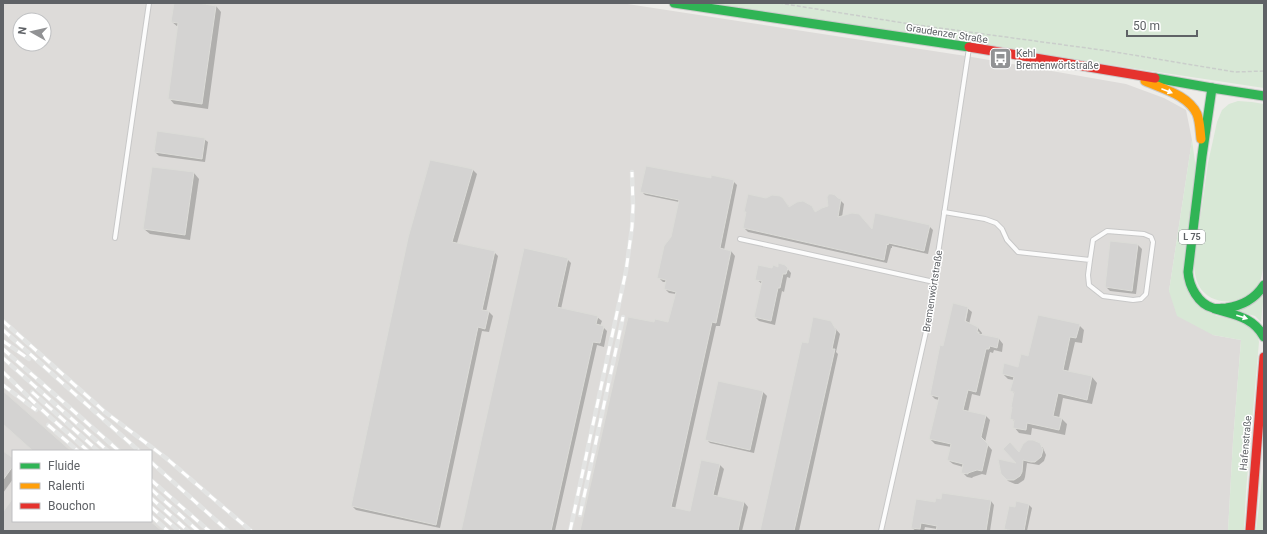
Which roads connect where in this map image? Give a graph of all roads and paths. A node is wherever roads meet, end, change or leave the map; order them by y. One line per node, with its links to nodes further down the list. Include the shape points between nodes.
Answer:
1 (149, 3): 11 (lane)
2 (674, 3): 4 (street, Graudenzer Straße)
3 (779, 3): 5 (path, via 1235,72)
4 (969, 48): 6 (street, Graudenzer Straße); 10 (lane, Bremenwörtstraße)
5 (1264, 71)
6 (1132, 75): 7 (street, Graudenzer Straße); 9 (street, one-way to 9, via 1177,95 1190,104 1201,127)
7 (1212, 88): 8 (street, Graudenzer Straße); 9 (street, L 75)
8 (1264, 96)
9 (1202, 156): 16 (street, L 75, via 1188,276 1198,298)
10 (944, 212): 13 (lane, via 996,223 1018,252); 14 (lane, Bremenwörtstraße)
11 (115, 238)
12 (740, 239): 14 (lane)
13 (1090, 260): 13 (lane, via 1093,240 1107,231 1144,234 1153,242 1146,294 1141,298 1133,300 1103,296 1089,285)
14 (934, 282): 19 (lane, Bremenwörtstraße, via 920,359)
15 (1264, 285): 16 (street, via 1244,304 1231,308)
16 (1213, 308): 17 (street, one-way to 17, via 1249,320 1260,329)
17 (1264, 337)
18 (1264, 357): 20 (street, Hafenstraße)
19 (881, 531)
20 (1250, 531)

